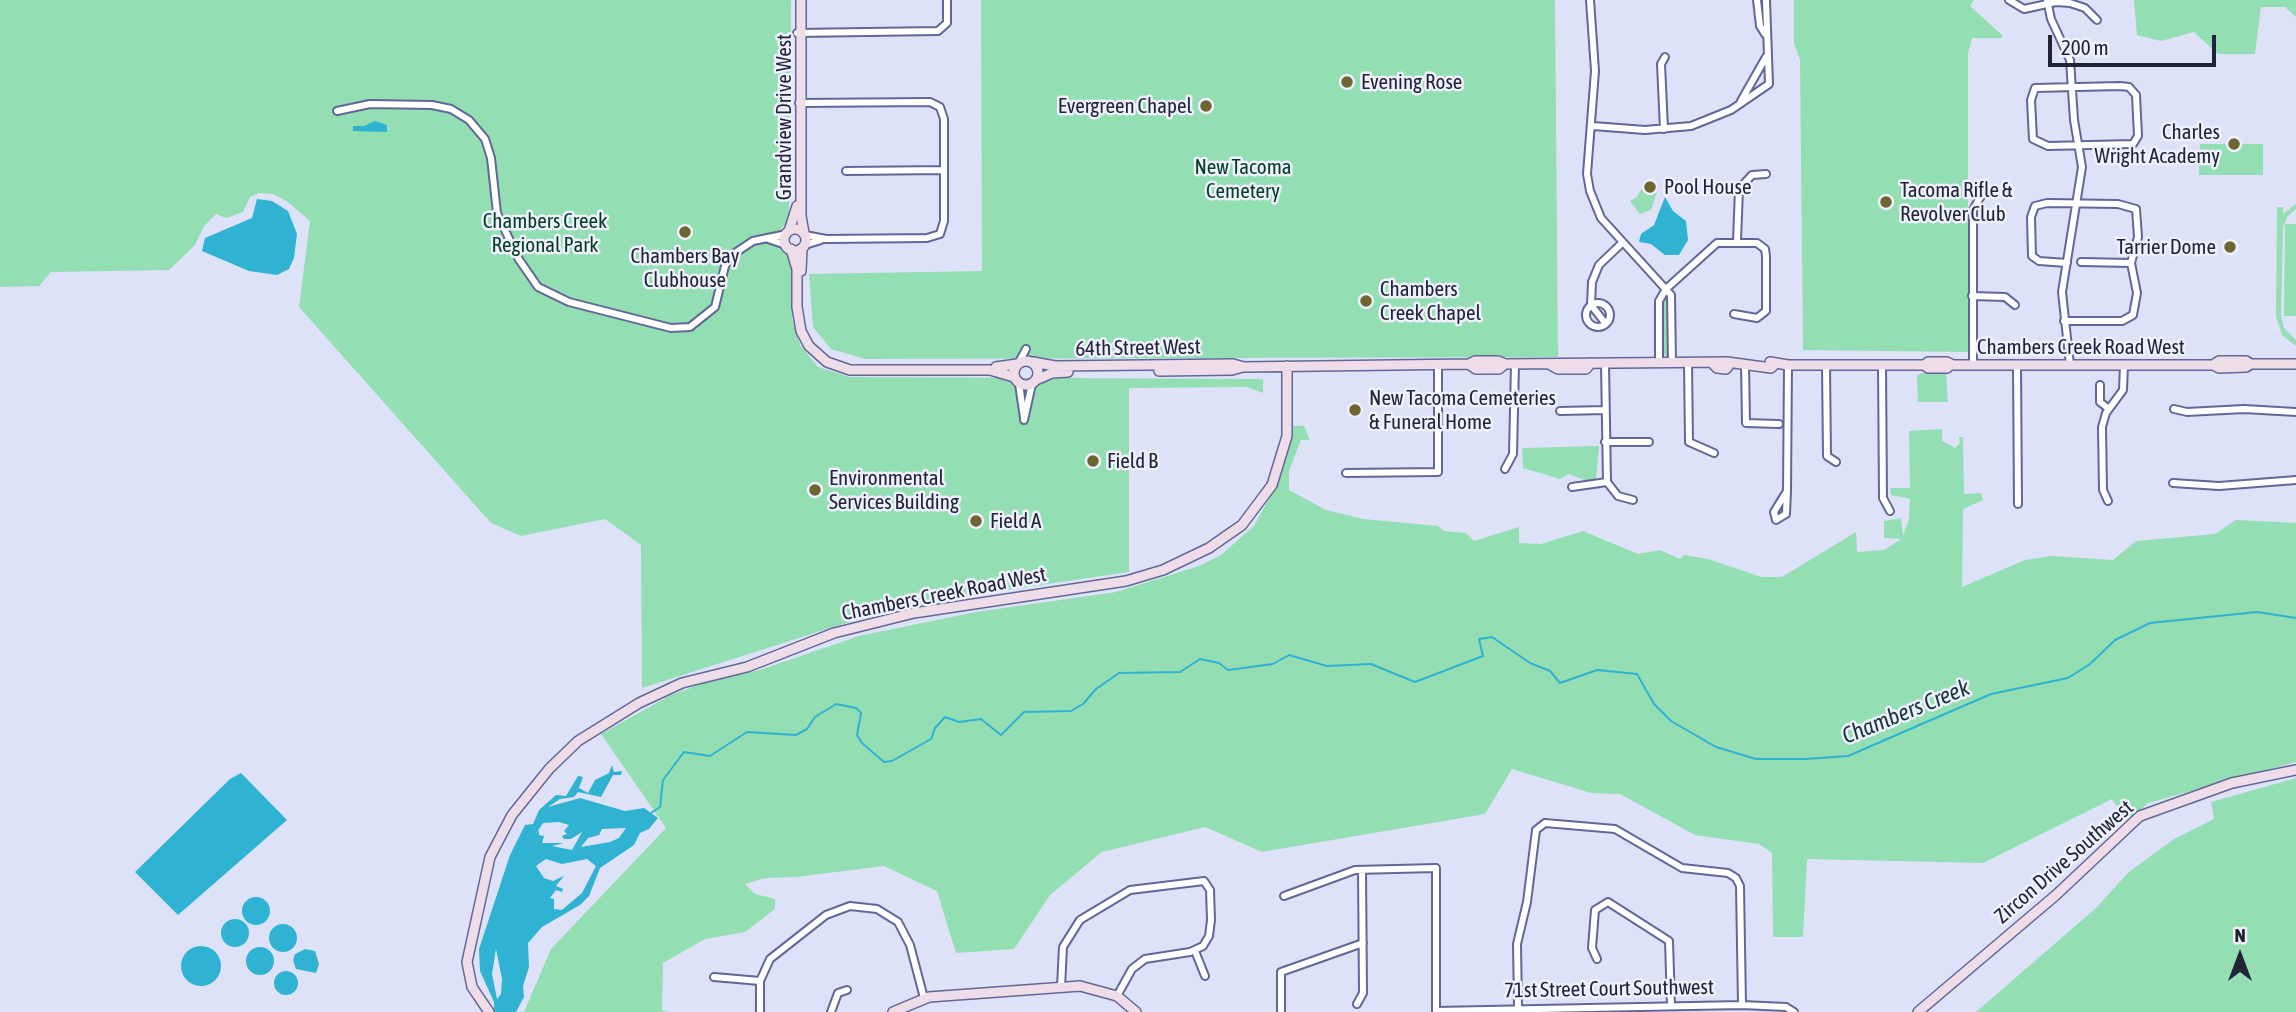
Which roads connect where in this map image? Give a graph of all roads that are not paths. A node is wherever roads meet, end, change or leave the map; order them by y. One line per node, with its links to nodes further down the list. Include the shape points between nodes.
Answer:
1 (799, 0): 9 (street, Grandview Drive West)
2 (947, 0): 9 (street, via 947,23 938,32)
3 (1590, 0): 17 (street)
4 (1757, 0): 10 (street)
5 (1766, 0): 10 (street)
6 (2009, 0): 7 (street, via 2020,9)
7 (2047, 2): 8 (street, via 2077,5); 13 (street, via 2068,52)
8 (2097, 20)
9 (799, 33): 14 (street, Grandview Drive West)
10 (1765, 34): 12 (street)
11 (1665, 57): 18 (street, via 1661,64)
12 (1766, 57): 15 (street); 15 (street, via 1769,84)
13 (2074, 87): 19 (street); 19 (street, via 2035,88 2032,131 2037,143); 19 (street, via 2132,89 2138,124 2135,142 2130,145)
14 (799, 103): 20 (street, via 924,102 940,107); 25 (street, Grandview Drive West, via 797,206); 27 (street, Grandview Drive West)
15 (1740, 104): 18 (street, via 1702,123)
16 (337, 111): 26 (street, via 370,104 432,105 469,120 485,139 497,213 518,258 538,287 569,302 671,328 690,327 715,307 732,255)
17 (1592, 126): 18 (street); 29 (street, via 1587,174 1590,191 1601,218)
18 (1664, 129)
19 (2078, 146): 24 (street, via 2082,173)
20 (944, 170): 21 (street); 27 (street, via 940,234)
21 (846, 171)
22 (1766, 174): 28 (street, via 1752,175 1741,185)
23 (1983, 194): 35 (street, via 1973,210)
24 (2078, 204): 32 (street, via 2123,204 2137,211 2138,237); 33 (street); 33 (street, via 2045,204 2033,209 2033,257)
25 (788, 232): 26 (street); 27 (street, via 797,229); 30 (street, Grandview Drive West)
26 (766, 238): 30 (street)
27 (804, 240): 30 (street); 41 (street, Grandview Drive West, via 802,320)
28 (1737, 241): 34 (street, via 1713,245); 38 (street, via 1757,243 1765,249 1766,308 1757,318)
29 (1622, 243): 34 (street); 36 (street, via 1595,274)
30 (788, 247): 41 (street, via 797,269 801,331 809,346)
31 (2081, 262): 32 (street)
32 (2131, 262): 39 (street, via 2137,293 2136,310 2129,319)
33 (2067, 263): 39 (street)
34 (1666, 289): 45 (street, via 1659,301); 46 (street, via 1672,298)
35 (1972, 296): 37 (street, via 2006,297); 55 (street)
36 (1591, 305): 40 (street); 40 (street, via 1599,303 1609,309); 40 (street, via 1589,322 1599,327)
37 (2015, 305)
38 (1734, 314)
39 (2064, 321): 56 (street)
40 (1606, 324)
41 (822, 356): 43 (street, via 866,367); 61 (street, via 849,370 990,370)
42 (1031, 362): 43 (street, 64th Street West); 60 (street, 64th Street West); 62 (street, via 1038,371)
43 (1018, 363): 61 (street)
44 (1605, 363): 45 (street, Chambers Creek Road West); 49 (street, Chambers Creek Road West); 66 (street)
45 (1659, 363): 46 (street, Chambers Creek Road West)
46 (1672, 363): 47 (street, Chambers Creek Road West)
47 (1688, 363): 51 (street, Chambers Creek Road West); 72 (street, via 1689,442)
48 (1438, 364): 49 (street, Chambers Creek Road West, via 1475,360); 58 (street, Chambers Creek Road West); 75 (street, via 1438,472)
49 (1510, 364): 74 (street, via 1513,454)
50 (2296, 364): 57 (street, Chambers Creek Road West)
51 (1750, 365): 52 (street, Chambers Creek Road West); 69 (street, via 1746,423)
52 (1788, 365): 53 (street, Chambers Creek Road West); 80 (street)
53 (1826, 365): 54 (street, Chambers Creek Road West); 73 (street, via 1827,456)
54 (1882, 365): 55 (street, Chambers Creek Road West); 84 (street, via 1883,498)
55 (1973, 365): 59 (street, Chambers Creek Road West)
56 (2070, 365): 57 (street, Chambers Creek Road West); 59 (street, Chambers Creek Road West)
57 (2124, 365): 64 (street, via 2123,390)
58 (1287, 366): 60 (street, 64th Street West); 102 (street, Chambers Creek Road West, via 1287,436 1272,485 1242,525 1209,548 1126,581 914,613 834,633 765,661 667,689 578,741 512,815 490,857 467,962 472,986)
59 (2017, 366): 83 (street)
60 (1244, 367): 62 (street, 64th Street West, via 1063,372)
61 (1017, 381): 62 (street, 64th Street West); 62 (street, via 1024,420)
62 (1034, 382)
63 (2100, 386): 64 (street, via 2100,402)
64 (2109, 409): 82 (street, via 2102,427 2103,490)
65 (2174, 409): 68 (street)
66 (1605, 410): 67 (street); 70 (street)
67 (1560, 411)
68 (2296, 412)
69 (1779, 424)
70 (1605, 442): 71 (street); 77 (street)
71 (1649, 442)
72 (1714, 453)
73 (1836, 462)
74 (1505, 469)
75 (1346, 473)
76 (2296, 480): 78 (street, via 2219,486)
77 (1606, 482): 79 (street); 81 (street, via 1618,496)
78 (2173, 483)
79 (1572, 486)
80 (1787, 491)
81 (1633, 500)
82 (2108, 501)
83 (2018, 504)
84 (1891, 511)
85 (2296, 770): 110 (street, Zircon Drive Southwest, via 2232,783 2140,816 2056,895)
86 (1362, 870): 87 (street); 88 (street); 108 (street, via 1436,868)
87 (1284, 896)
88 (1363, 943): 98 (street, via 1363,993); 107 (street, via 1282,972)
89 (1195, 951): 91 (street); 94 (street, via 1210,933 1210,895 1204,881 1130,890 1080,920 1063,947); 96 (street, via 1145,959)
90 (1597, 960): 100 (street, via 1592,948 1595,910 1604,902 1669,941)
91 (1205, 976)
92 (714, 977): 93 (street)
93 (760, 981): 97 (street, via 770,958 826,915 864,906 883,912 903,929); 103 (street)
94 (1061, 987): 96 (street, via 1095,988); 97 (street)
95 (847, 990): 104 (street, via 838,993)
96 (1116, 996): 106 (street)
97 (924, 998): 105 (street)
98 (1357, 1004)
99 (1742, 1005): 100 (street, 71st Street Court Southwest); 101 (street, via 1740,886 1736,878 1682,868 1615,829 1545,822 1538,826 1517,943); 109 (street, 71st Street Court Southwest, via 1783,1006)
100 (1671, 1006): 101 (street, 71st Street Court Southwest)
101 (1518, 1008): 108 (street, 71st Street Court Southwest)
102 (489, 1012)
103 (760, 1012)
104 (831, 1012)
105 (893, 1012)
106 (1136, 1012)
107 (1281, 1012)
108 (1436, 1012)
109 (1794, 1012)
110 (1918, 1012)

